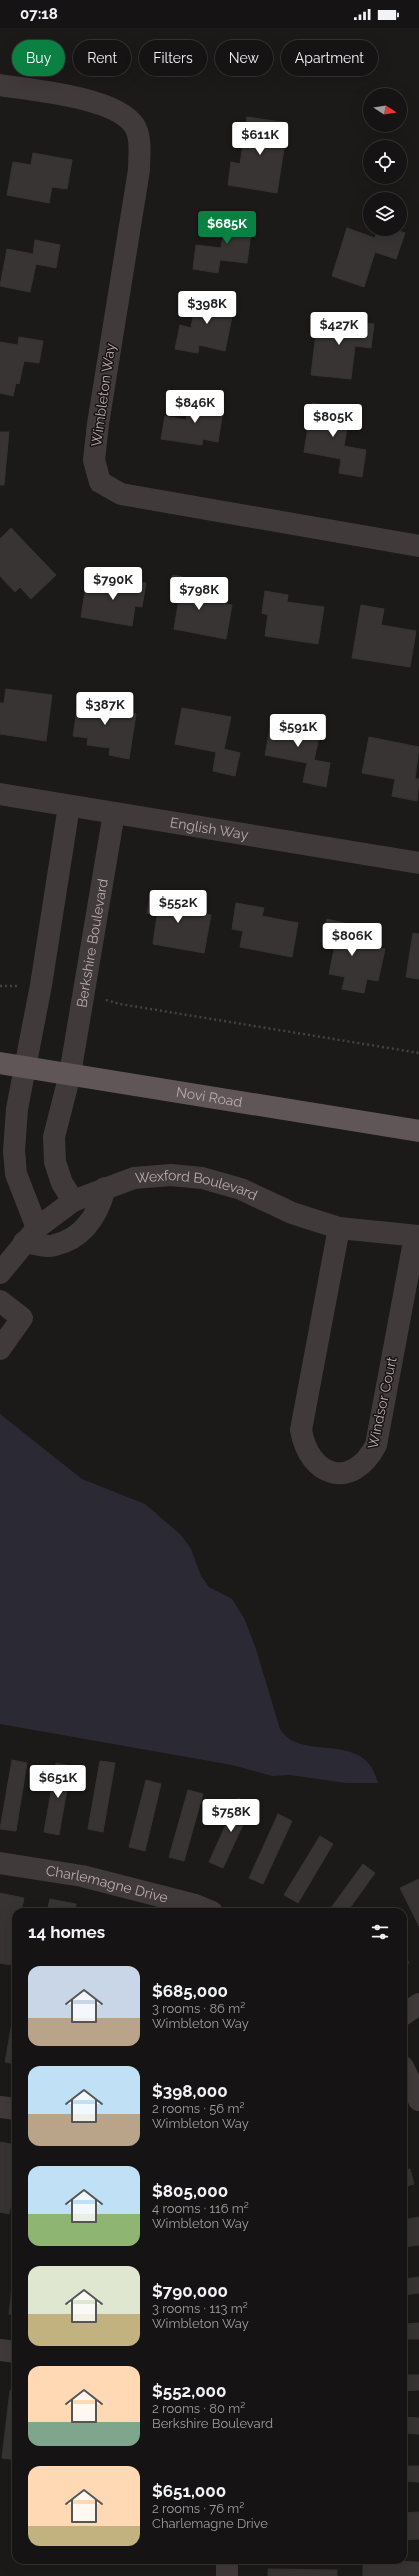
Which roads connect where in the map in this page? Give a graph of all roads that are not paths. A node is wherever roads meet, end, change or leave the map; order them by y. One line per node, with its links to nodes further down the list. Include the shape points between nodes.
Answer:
1 (0, 85): 2 (street, Wimbleton Way, via 96,102 110,108 134,125 140,147 139,170 98,424 94,460 100,482 121,494)
2 (419, 545)
3 (0, 794): 4 (street, English Way)
4 (69, 806): 5 (street, English Way); 8 (street, via 41,985)
5 (114, 812): 6 (street, English Way); 9 (street, Berkshire Boulevard)
6 (419, 863)
7 (0, 1063): 8 (main road, Novi Road)
8 (23, 1066): 9 (main road, Novi Road); 14 (street, via 14,1151 16,1174)
9 (70, 1074): 10 (main road, Novi Road); 12 (street, Berkshire Boulevard, via 55,1143 55,1162 62,1183)
10 (419, 1131)
11 (105, 1188): 12 (street, Wexford Boulevard); 13 (street, Wexford Boulevard, via 134,1178 171,1175 202,1178 241,1189 292,1212); 14 (street, via 100,1208 88,1226 73,1237 54,1246)
12 (73, 1201): 14 (street, Wexford Boulevard)
13 (339, 1228): 15 (street, Wexford Boulevard); 15 (street, Windsor Court, via 301,1430 304,1446 312,1459 322,1470 336,1473 349,1473 362,1466 376,1445)
14 (31, 1235): 16 (street, Wexford Boulevard)
15 (417, 1236)
16 (0, 1273)
17 (0, 1301): 18 (street, via 22,1318)
18 (0, 1349)
19 (0, 1864): 20 (street, Charlemagne Drive, via 82,1876)
20 (203, 1908)
21 (419, 2004): 22 (street)
22 (407, 2012)
23 (407, 2075): 24 (street)
24 (419, 2100)
25 (0, 2107): 26 (street)
26 (12, 2108)
27 (0, 2350): 28 (street)
28 (12, 2352)
29 (227, 2564): 30 (street)
30 (227, 2576)

